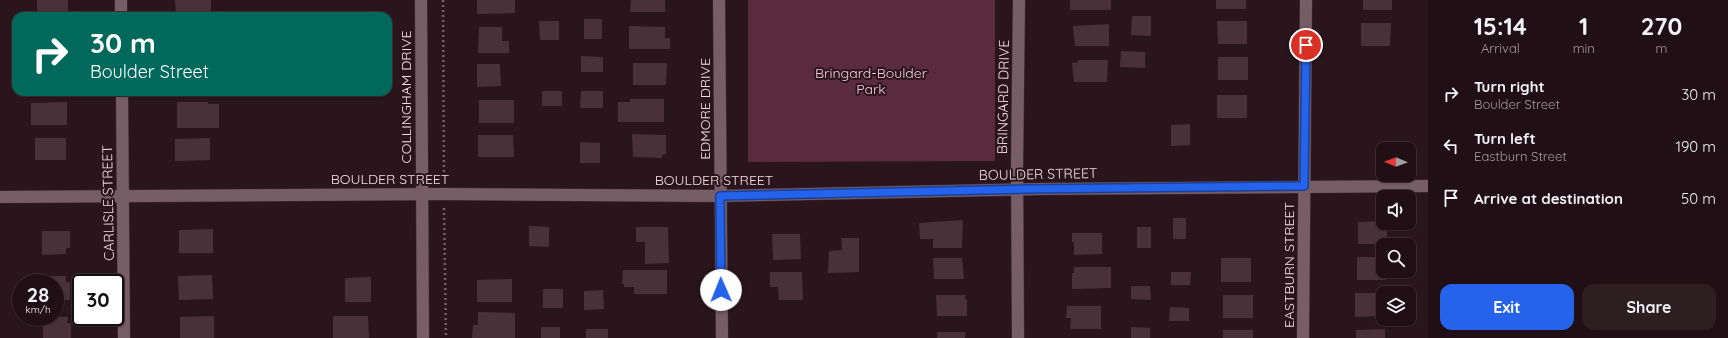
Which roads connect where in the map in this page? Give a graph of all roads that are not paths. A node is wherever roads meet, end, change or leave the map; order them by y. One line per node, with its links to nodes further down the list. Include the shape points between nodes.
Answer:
1 (121, 0): 6 (street)
2 (421, 0): 11 (street, COLLINGHAM DRIVE)
3 (720, 0): 14 (street, EDMORE DRIVE)
4 (1019, 0): 10 (street, BRINGARD DRIVE)
5 (1306, 0): 8 (street, EASTBURN STREET)
6 (121, 12)
7 (122, 96): 13 (street, CARLISLE STREET)
8 (1304, 186): 9 (street, BOULDER STREET); 10 (street, BOULDER STREET); 19 (street, EASTBURN STREET)
9 (1428, 186)
10 (1017, 189): 14 (street, BOULDER STREET); 18 (street, BRINGARD DRIVE)
11 (422, 194): 13 (street, BOULDER STREET); 14 (street, BOULDER STREET); 16 (street, COLLINGHAM DRIVE)
12 (0, 196): 13 (street, BOULDER STREET)
13 (123, 196): 15 (street, CARLISLE STREET)
14 (720, 196): 17 (street, EDMORE DRIVE)
15 (124, 338)
16 (423, 338)
17 (722, 338)
18 (1018, 338)
19 (1303, 338)

